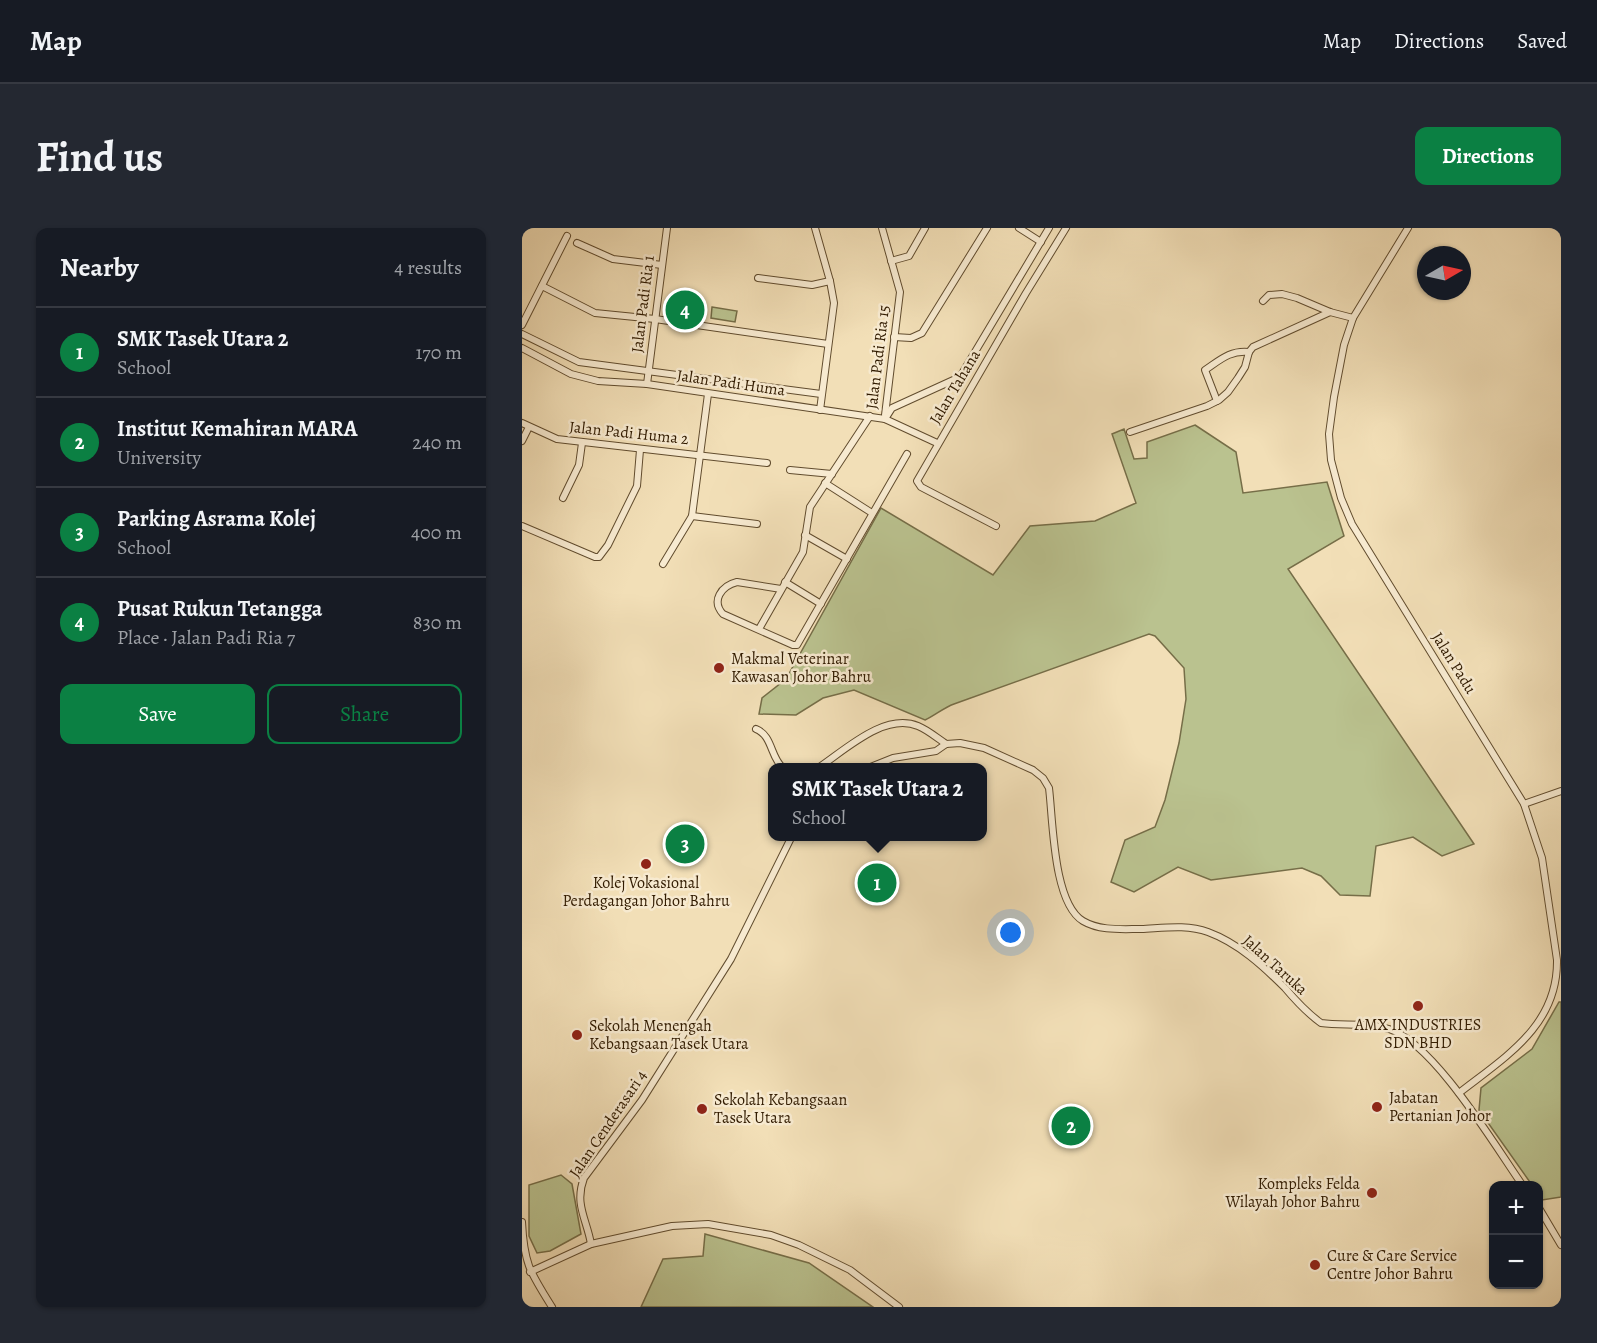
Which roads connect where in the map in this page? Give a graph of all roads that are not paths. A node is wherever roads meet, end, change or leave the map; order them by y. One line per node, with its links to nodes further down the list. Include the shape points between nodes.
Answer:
1 (667, 228): 14 (street, Jalan Padi Ria 1)
2 (814, 228): 16 (street)
3 (882, 228): 13 (street, Jalan Padi Ria 15)
4 (925, 228): 13 (street, via 909,256)
5 (987, 228): 24 (street, via 922,333 911,338)
6 (1019, 228): 11 (street)
7 (1049, 228): 11 (street)
8 (1066, 228): 43 (street, Jalan Tahana)
9 (1408, 228): 20 (street, Jalan Padu)
10 (567, 236): 17 (street)
11 (1041, 242): 37 (street, via 960,377 892,408)
12 (577, 243): 14 (street, via 613,259)
13 (891, 261): 24 (street, Jalan Padi Ria 15, via 900,292)
14 (662, 265): 21 (street, Jalan Padi Ria 1)
15 (759, 278): 16 (street, via 812,285)
16 (830, 281): 25 (street, via 834,303)
17 (542, 286): 21 (street, via 595,313); 22 (street)
18 (1263, 301): 19 (street, via 1269,294 1282,294)
19 (1330, 312): 20 (street); 27 (street, via 1260,343)
20 (1353, 318): 70 (street, Jalan Padu, via 1334,397 1329,446 1341,498 1352,524)
21 (656, 320): 25 (street); 28 (street, Jalan Padi Ria 1)
22 (522, 325)
23 (522, 334): 28 (street, Jalan Padi Huma, via 579,362)
24 (894, 337): 37 (street, Jalan Padi Ria 15)
25 (828, 345): 32 (street)
26 (522, 348): 30 (street, Jalan Padi Huma, via 571,374 598,381)
27 (1249, 352): 34 (street, via 1238,378); 34 (street, via 1226,355 1205,370)
28 (648, 371): 29 (street, Jalan Padi Huma); 30 (street, Jalan Padi Ria 1)
29 (732, 382): 32 (street, Jalan Padi Huma); 33 (street)
30 (646, 384): 31 (street, Jalan Padi Huma)
31 (708, 394): 33 (street, Jalan Padi Huma); 45 (street)
32 (822, 394): 35 (street)
33 (730, 397): 35 (street, Jalan Padi Huma)
34 (1217, 401): 40 (street)
35 (820, 410): 36 (street, Jalan Padi Huma)
36 (870, 416): 37 (street, Jalan Padi Huma); 49 (street)
37 (885, 419): 43 (street, Jalan Padi Huma)
38 (522, 423): 39 (street, Jalan Padi Huma 2)
39 (529, 426): 41 (street); 42 (street, Jalan Padi Huma 2, via 547,436)
40 (1130, 432)
41 (522, 441)
42 (582, 443): 44 (street, Jalan Padi Huma 2); 51 (street, via 579,465)
43 (937, 443): 56 (street, Jalan Tahana, via 918,484)
44 (640, 450): 45 (street, Jalan Padi Huma 2); 55 (street, via 637,486 599,557)
45 (701, 454): 47 (street, Jalan Padi Huma 2); 53 (street)
46 (907, 454): 52 (street)
47 (767, 463)
48 (790, 470): 49 (street)
49 (832, 474): 50 (street)
50 (825, 483): 52 (street); 57 (street, via 810,507)
51 (563, 498)
52 (873, 513): 58 (street)
53 (692, 516): 54 (street); 59 (street)
54 (757, 524)
55 (522, 526)
56 (996, 526)
57 (805, 535): 58 (street); 60 (street, via 802,552)
58 (847, 559): 62 (street)
59 (663, 564)
60 (785, 582): 61 (street); 62 (street)
61 (781, 589): 63 (street); 63 (street, via 736,582 723,590 717,601 723,614)
62 (821, 604): 63 (street, via 796,645)
63 (759, 629)
64 (756, 729): 66 (street, via 771,744)
65 (946, 744): 67 (street, via 917,726 896,724 859,738); 68 (street, via 936,751); 72 (street, Jalan Taruka, via 984,748 1043,778 1049,788 1060,884 1068,906 1080,920 1108,928 1191,927 1225,939 1254,960 1321,1023 1368,1025 1395,1031 1426,1055)
66 (777, 763)
67 (825, 763)
68 (880, 763)
69 (1561, 791): 70 (street)
70 (1524, 804): 72 (street, Jalan Padu, via 1542,858 1557,974 1548,1005 1526,1039)
71 (790, 841): 76 (street, Jalan Cenderasari 4, via 725,969 642,1100 584,1178 579,1198)
72 (1459, 1093): 73 (street, Jalan Taruka)
73 (1519, 1181)
74 (1543, 1215): 77 (street)
75 (522, 1222): 78 (street)
76 (591, 1244): 78 (street); 80 (street, via 672,1226 705,1224 771,1235 850,1270)
77 (1561, 1245)
78 (530, 1272): 79 (street)
79 (552, 1307)
80 (899, 1307)

